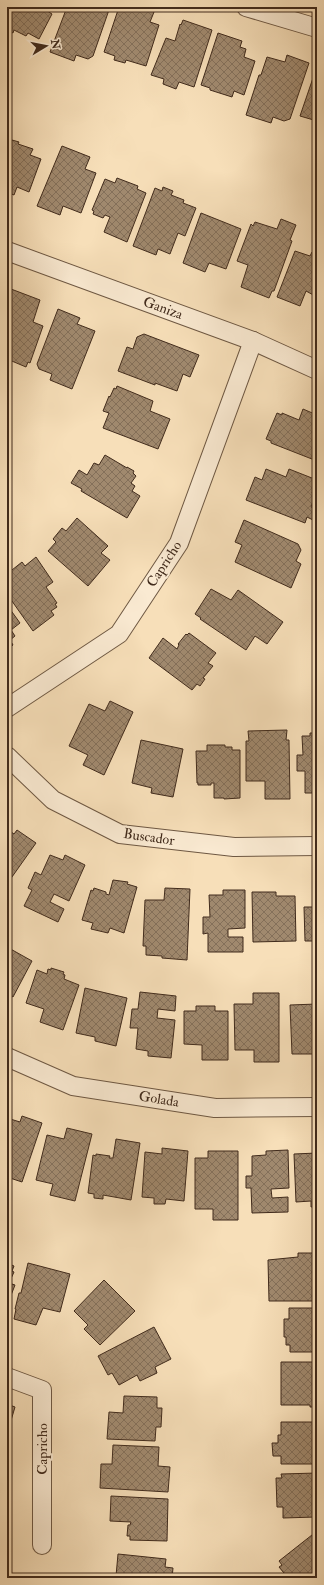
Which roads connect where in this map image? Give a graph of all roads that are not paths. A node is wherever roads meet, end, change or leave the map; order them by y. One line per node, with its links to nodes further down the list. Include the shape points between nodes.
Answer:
1 (246, 7): 2 (street)
2 (317, 28)
3 (7, 251): 4 (street, Ganiza)
4 (253, 341): 5 (street, Ganiza); 6 (street, Capricho, via 180,543 119,634)
5 (317, 370)
6 (7, 708)
7 (7, 756): 8 (street, Buscador, via 53,800 120,834 234,847)
8 (317, 846)
9 (7, 1056): 10 (street, Golada, via 73,1086 215,1108)
10 (317, 1107)
11 (7, 1376): 12 (street, Capricho, via 42,1390)
12 (42, 1545)

